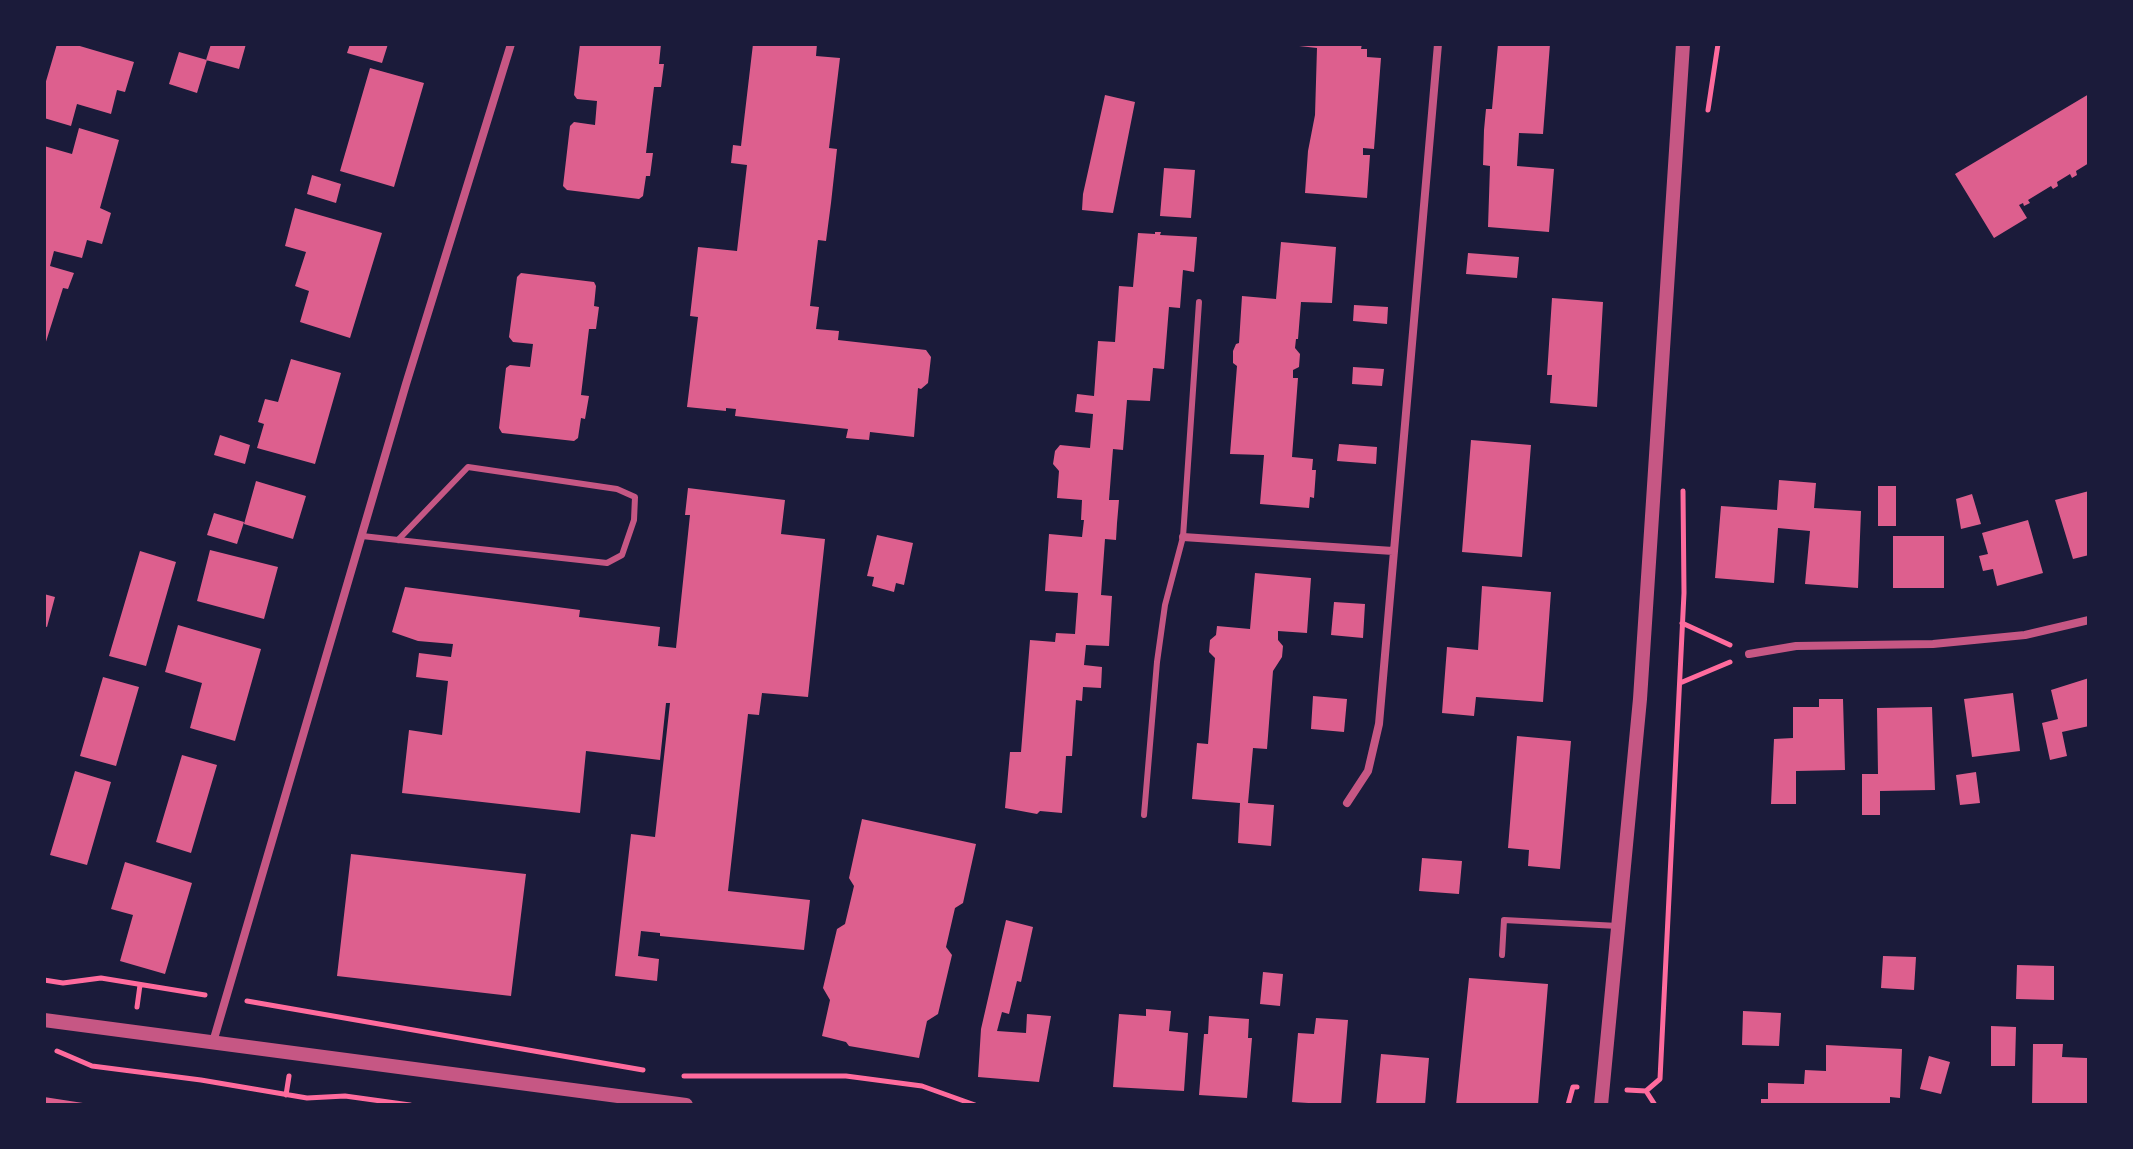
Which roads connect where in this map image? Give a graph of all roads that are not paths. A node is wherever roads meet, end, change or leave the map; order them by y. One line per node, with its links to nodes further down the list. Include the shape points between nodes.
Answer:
1 (511, 44): 5 (street)
2 (1438, 44): 8 (street)
3 (1683, 44): 13 (street, via 1640,699)
4 (1199, 302): 6 (lane)
5 (362, 536): 7 (lane); 16 (street)
6 (1183, 537): 8 (street); 12 (lane, via 1163,619)
7 (398, 540): 7 (lane, via 607,563 622,555 634,520 635,497 617,489 468,467)
8 (1393, 551): 11 (street, via 1379,724 1368,771)
9 (2089, 620): 10 (street, via 2025,635 1933,644 1796,646)
10 (1749, 654)
11 (1347, 803)
12 (1144, 815)
13 (1618, 926): 14 (lane, via 1504,920); 18 (street)
14 (1502, 955)
15 (44, 1020): 16 (street)
16 (213, 1042): 17 (street)
17 (686, 1105)
18 (1601, 1105)

